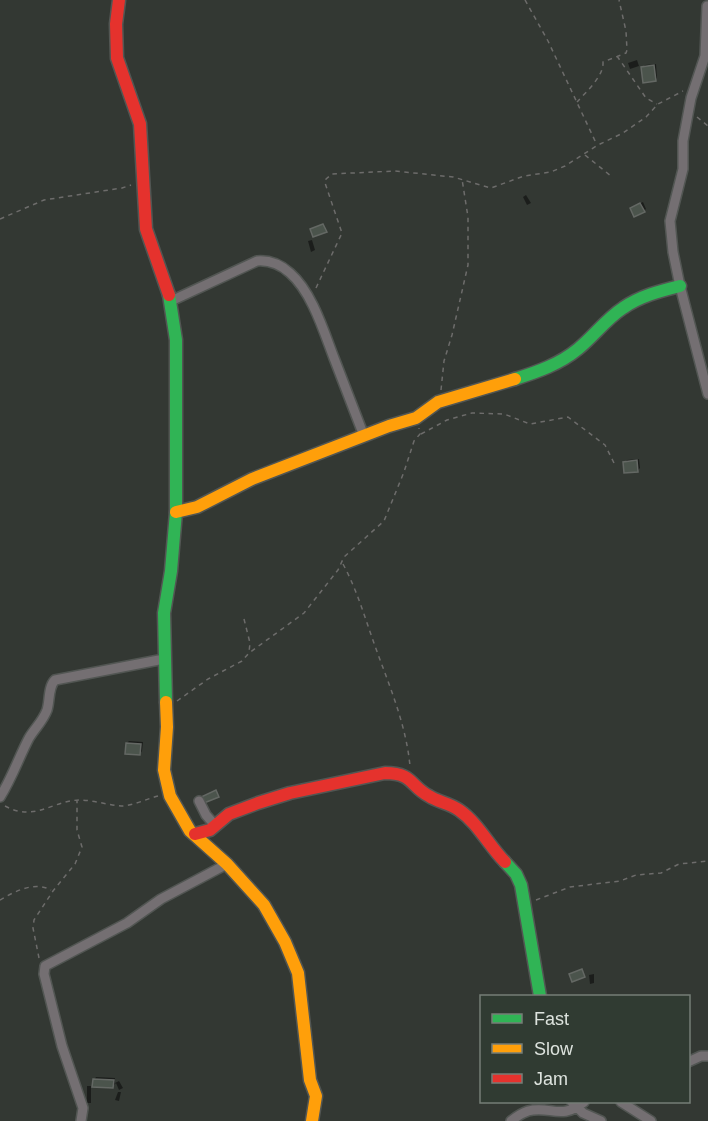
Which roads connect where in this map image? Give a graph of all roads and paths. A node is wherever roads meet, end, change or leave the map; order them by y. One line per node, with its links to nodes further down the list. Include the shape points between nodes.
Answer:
1 (119, 0): 15 (street, via 117,58 140,124)
2 (525, 0): 7 (path)
3 (619, 0): 5 (path, via 627,50)
4 (706, 4): 6 (street, via 706,47)
5 (616, 55): 7 (path, via 603,62 604,69); 8 (path, via 646,98)
6 (696, 84): 8 (path); 9 (street)
7 (576, 103): 11 (path)
8 (658, 104): 11 (path, via 630,128)
9 (689, 112): 10 (path); 17 (street, via 683,168 670,221)
10 (708, 126)
11 (598, 145): 12 (path)
12 (585, 154): 13 (path); 14 (path, via 551,172 524,176 491,188)
13 (611, 176)
14 (461, 179): 19 (path, via 395,171 334,173 327,178 327,190 342,233); 21 (path, via 468,217 468,265)
15 (143, 180): 16 (path, via 122,188 44,200); 18 (street, via 148,240)
16 (0, 219)
17 (680, 286): 20 (street); 21 (street, via 633,301 585,344 541,370)
18 (171, 301): 19 (street, via 239,268 268,260 292,274); 26 (street, via 176,340)
19 (310, 303): 24 (street)
20 (708, 394)
21 (438, 402): 22 (street)
22 (416, 418): 23 (path); 24 (street)
23 (420, 434): 25 (path, via 472,413 504,414 530,424 568,417 605,445); 27 (path, via 384,521)
24 (364, 436): 26 (street, via 252,479 197,507)
25 (616, 467)
26 (176, 512): 30 (street, via 164,613)
27 (342, 562): 29 (path, via 304,613); 32 (path, via 360,598 393,693 409,757)
28 (244, 619): 29 (path)
29 (249, 653): 31 (path)
30 (164, 659): 31 (street); 33 (street, via 55,680 41,723)
31 (166, 708): 34 (street, via 164,770)
32 (410, 779): 38 (street, via 385,773 290,794 244,808); 43 (street, via 428,796 446,802 469,818 516,874)
33 (0, 796)
34 (170, 796): 35 (path, via 119,806); 39 (street, via 182,820)
35 (77, 800): 37 (path, via 34,812 14,811); 42 (path, via 80,856)
36 (199, 801): 38 (street, via 213,823)
37 (0, 803)
38 (219, 822): 39 (street, via 210,830)
39 (195, 834): 41 (street)
40 (708, 861): 43 (path, via 679,864 661,873 620,881 570,887 536,900)
41 (227, 864): 45 (street, via 161,899 127,923 53,960); 52 (street, via 264,905 298,972 310,1080 316,1096)
42 (53, 891): 44 (path, via 38,886); 45 (path, via 34,920)
43 (522, 898): 46 (street)
44 (0, 900)
45 (43, 970): 51 (street, via 83,1108)
46 (540, 995)
47 (708, 1056): 48 (street)
48 (690, 1061)
49 (624, 1103): 55 (street)
50 (578, 1104): 53 (street, via 566,1112 531,1110); 54 (street, via 583,1113)
51 (81, 1121)
52 (312, 1121)
53 (511, 1121)
54 (601, 1121)
55 (651, 1121)

